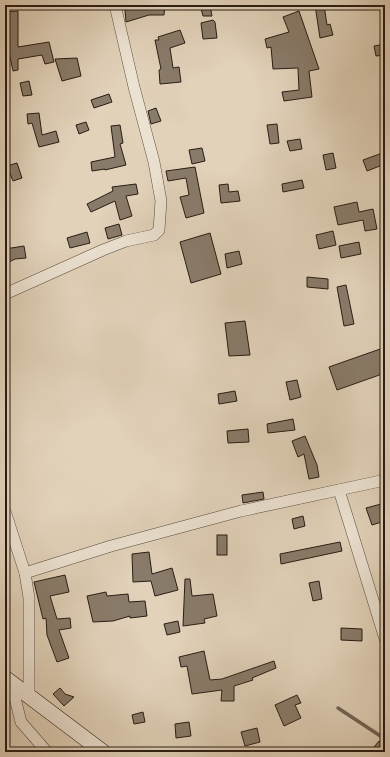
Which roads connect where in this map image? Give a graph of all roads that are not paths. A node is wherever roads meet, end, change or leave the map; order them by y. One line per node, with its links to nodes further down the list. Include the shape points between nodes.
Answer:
1 (116, 5): 2 (street, via 154,162 161,202 159,230 154,235 108,248)
2 (5, 294)
3 (385, 480): 4 (street)
4 (339, 490): 6 (street, via 241,511 111,546); 7 (street)
5 (5, 511): 6 (street)
6 (25, 573): 9 (street, via 29,598)
7 (385, 639)
8 (8, 680): 9 (street); 10 (street, via 21,722)
9 (29, 695): 11 (street)
10 (47, 752)
11 (103, 752)

